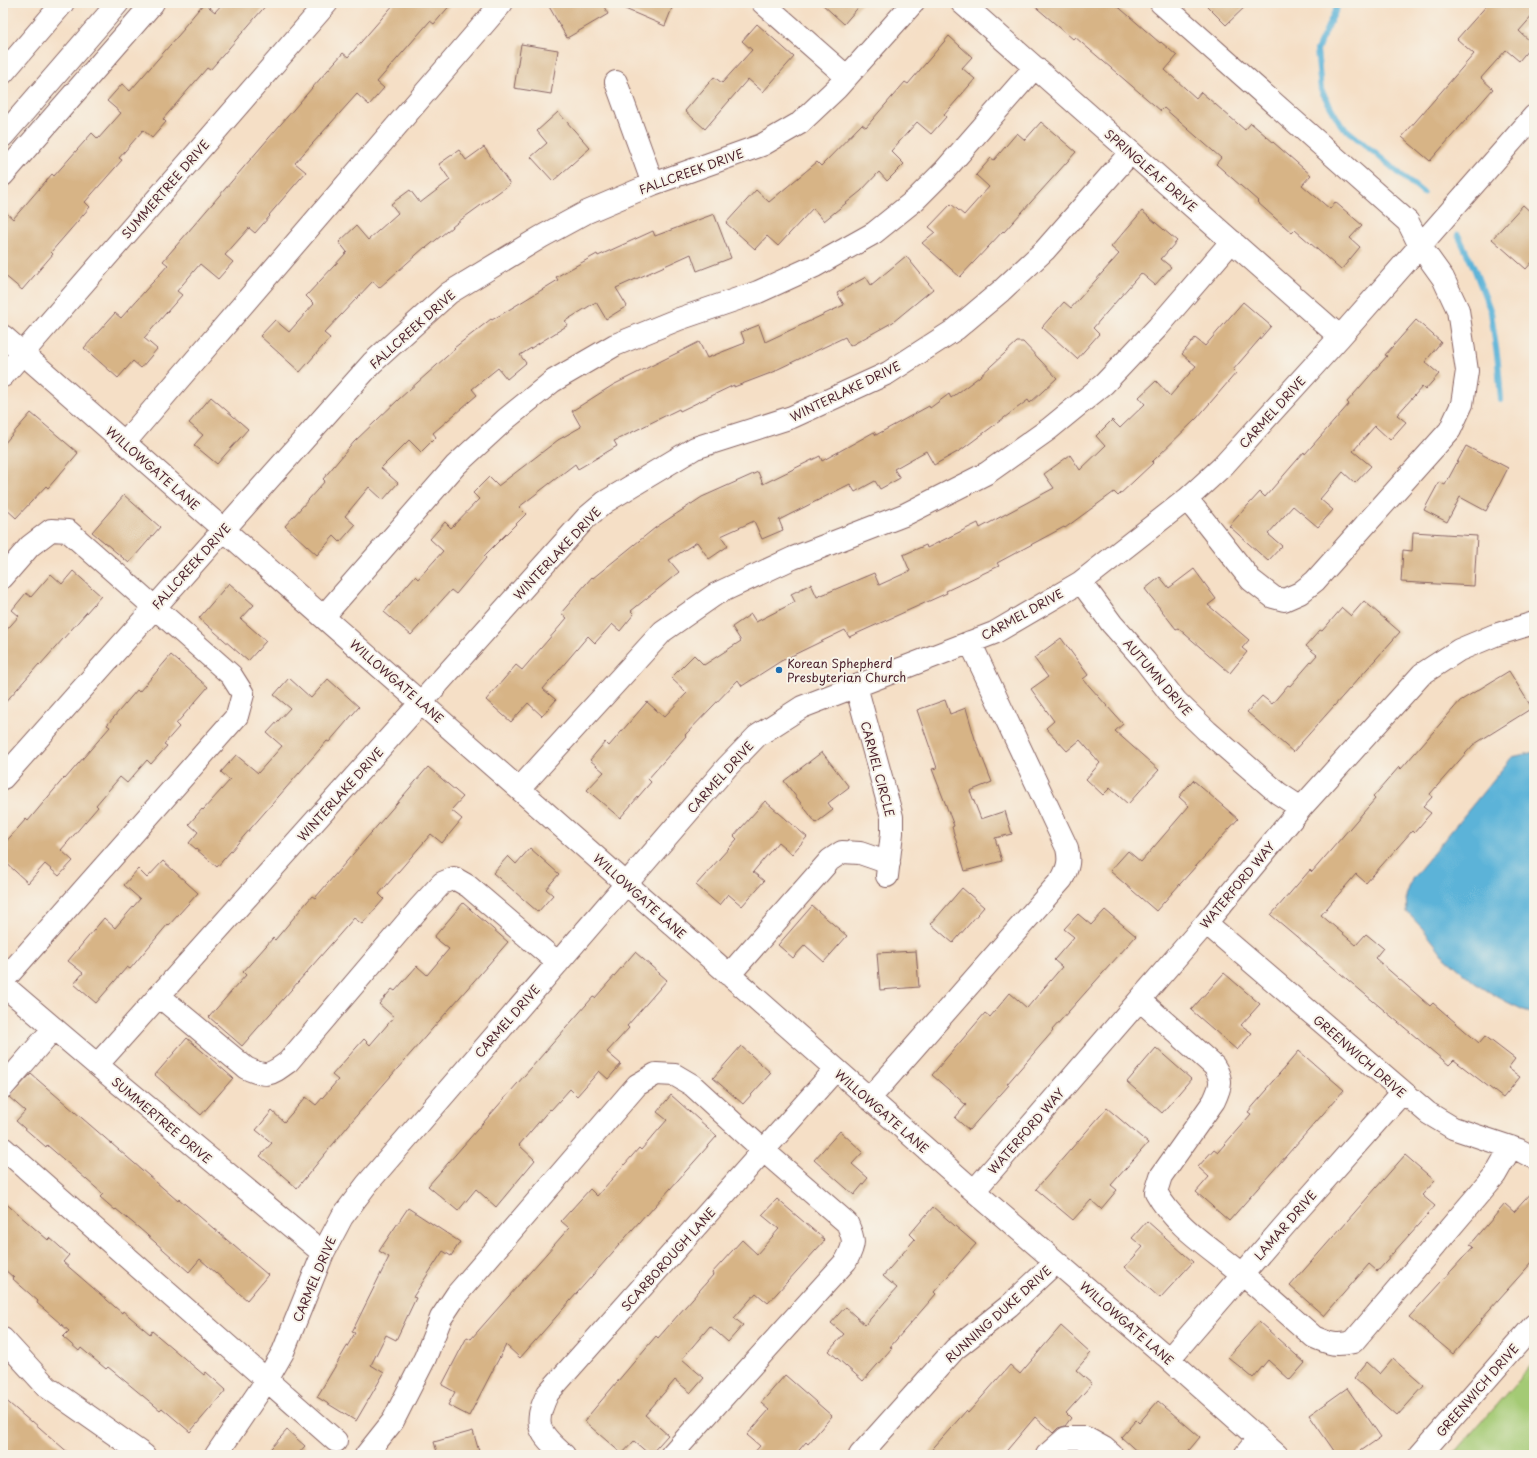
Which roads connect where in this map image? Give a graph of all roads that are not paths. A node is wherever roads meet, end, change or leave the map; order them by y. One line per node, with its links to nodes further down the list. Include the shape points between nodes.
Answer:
1 (63, 3): 11 (street)
2 (118, 3): 15 (street)
3 (153, 3): 17 (street)
4 (327, 3): 23 (street, SUMMERTREE DRIVE)
5 (502, 3): 25 (street)
6 (763, 3): 12 (street)
7 (913, 3): 12 (street, FALLCREEK DRIVE)
8 (962, 3): 10 (street, SPRINGLEAF DRIVE)
9 (1161, 3): 20 (street, via 1408,222)
10 (1035, 67): 16 (street, SPRINGLEAF DRIVE); 31 (street, via 945,170 874,233 815,266 758,292 679,319 615,345 553,381 506,419 456,465)
11 (3, 73)
12 (847, 77): 18 (street, FALLCREEK DRIVE, via 800,123 762,145)
13 (616, 82): 18 (street)
14 (1534, 116): 20 (street, CARMEL DRIVE)
15 (3, 136)
16 (1131, 152): 19 (street, SPRINGLEAF DRIVE); 35 (street, WINTERLAKE DRIVE, via 1045,250 956,329 888,373 792,417 695,448 605,502 586,518)
17 (3, 175)
18 (653, 184): 27 (street, FALLCREEK DRIVE, via 587,212 541,236 449,293 372,363)
19 (1232, 241): 22 (street, SPRINGLEAF DRIVE); 37 (street, via 1158,327 1104,384 1049,429 987,473 904,515 793,558 716,594 663,631)
20 (1420, 246): 22 (street, CARMEL DRIVE); 26 (street, via 1443,278 1458,310 1467,371 1462,404 1450,430 1315,581 1300,593 1284,600 1273,597 1251,580)
21 (3, 336): 23 (street, WILLOWGATE LANE)
22 (1340, 337): 26 (street, CARMEL DRIVE, via 1223,466)
23 (23, 353): 24 (street, SUMMERTREE DRIVE); 25 (street, WILLOWGATE LANE)
24 (3, 376)
25 (125, 442): 27 (street, WILLOWGATE LANE)
26 (1187, 499): 29 (street, CARMEL DRIVE)
27 (224, 529): 30 (street, FALLCREEK DRIVE); 31 (street, WILLOWGATE LANE)
28 (3, 577): 30 (street, via 30,546 51,530 68,531)
29 (1081, 582): 33 (street, CARMEL DRIVE, via 994,633); 38 (street, AUTUMN DRIVE, via 1176,701 1278,793)
30 (154, 608): 36 (street, FALLCREEK DRIVE); 43 (street, via 231,675 243,694 237,716)
31 (323, 617): 35 (street, WILLOWGATE LANE)
32 (1534, 623): 38 (street, WATERFORD WAY, via 1459,650 1422,674)
33 (970, 642): 34 (street, CARMEL DRIVE); 52 (street, via 1067,848 1070,860 1062,879)
34 (856, 686): 39 (street, CARMEL DRIVE, via 802,707 758,736 727,767); 42 (street, CARMEL CIRCLE, via 892,817 888,869 860,853 842,852 830,860)
35 (421, 703): 37 (street, WILLOWGATE LANE); 45 (street, WINTERLAKE DRIVE)
36 (3, 778)
37 (519, 789): 39 (street, WILLOWGATE LANE)
38 (1301, 808): 40 (street, WATERFORD WAY)
39 (627, 884): 41 (street, CARMEL DRIVE); 42 (street, WILLOWGATE LANE)
40 (1206, 924): 46 (street, WATERFORD WAY); 51 (street, GREENWICH DRIVE)
41 (558, 963): 45 (street, via 468,886 454,878 438,887 288,1062 272,1073 260,1074 246,1068); 58 (street, CARMEL DRIVE, via 367,1184 342,1217)
42 (729, 975): 49 (street, WILLOWGATE LANE)
43 (3, 981)
44 (3, 985): 47 (street, SUMMERTREE DRIVE)
45 (159, 996): 48 (street, WINTERLAKE DRIVE)
46 (1140, 1000): 57 (street, WATERFORD WAY); 60 (street, via 1214,1066 1220,1076 1220,1088 1214,1102 1161,1176 1156,1192 1164,1206 1185,1227)
47 (54, 1028): 48 (street, SUMMERTREE DRIVE); 50 (street)
48 (97, 1065): 58 (street, SUMMERTREE DRIVE)
49 (836, 1070): 52 (street, WILLOWGATE LANE); 55 (street, SCARBOROUGH LANE)
50 (3, 1087)
51 (1402, 1092): 53 (street, GREENWICH DRIVE, via 1428,1113 1453,1128); 60 (street, LAMAR DRIVE)
52 (869, 1099): 57 (street, WILLOWGATE LANE)
53 (1511, 1147): 56 (street, GREENWICH DRIVE); 60 (street, via 1495,1175 1353,1342 1340,1345 1314,1336)
54 (3, 1148): 64 (street)
55 (764, 1150): 69 (street, via 692,1085 675,1075 656,1074 637,1085 457,1294 441,1318 425,1358 393,1421); 70 (street, SCARBOROUGH LANE, via 548,1393 540,1409 539,1424 546,1439); 71 (street, via 847,1223 853,1236 853,1248 846,1261)
56 (1534, 1158)
57 (974, 1191): 59 (street, WILLOWGATE LANE)
58 (323, 1253): 64 (street, CARMEL DRIVE, via 283,1352)
59 (1056, 1262): 63 (street, WILLOWGATE LANE); 72 (street, RUNNING DUKE DRIVE, via 1009,1306 955,1349)
60 (1242, 1274): 63 (street, LAMAR DRIVE)
61 (1534, 1325): 76 (street, GREENWICH DRIVE)
62 (3, 1339): 67 (street, via 47,1387)
63 (1169, 1359): 66 (street, WILLOWGATE LANE)
64 (267, 1380): 65 (street); 68 (street, CARMEL DRIVE)
65 (336, 1440)
66 (1252, 1447): 75 (street, WILLOWGATE LANE)
67 (144, 1455)
68 (216, 1455)
69 (366, 1455)
70 (564, 1455)
71 (671, 1455)
72 (860, 1455)
73 (1047, 1455): 74 (street, via 1066,1438 1086,1438)
74 (1112, 1455)
75 (1277, 1455)
76 (1420, 1455)

